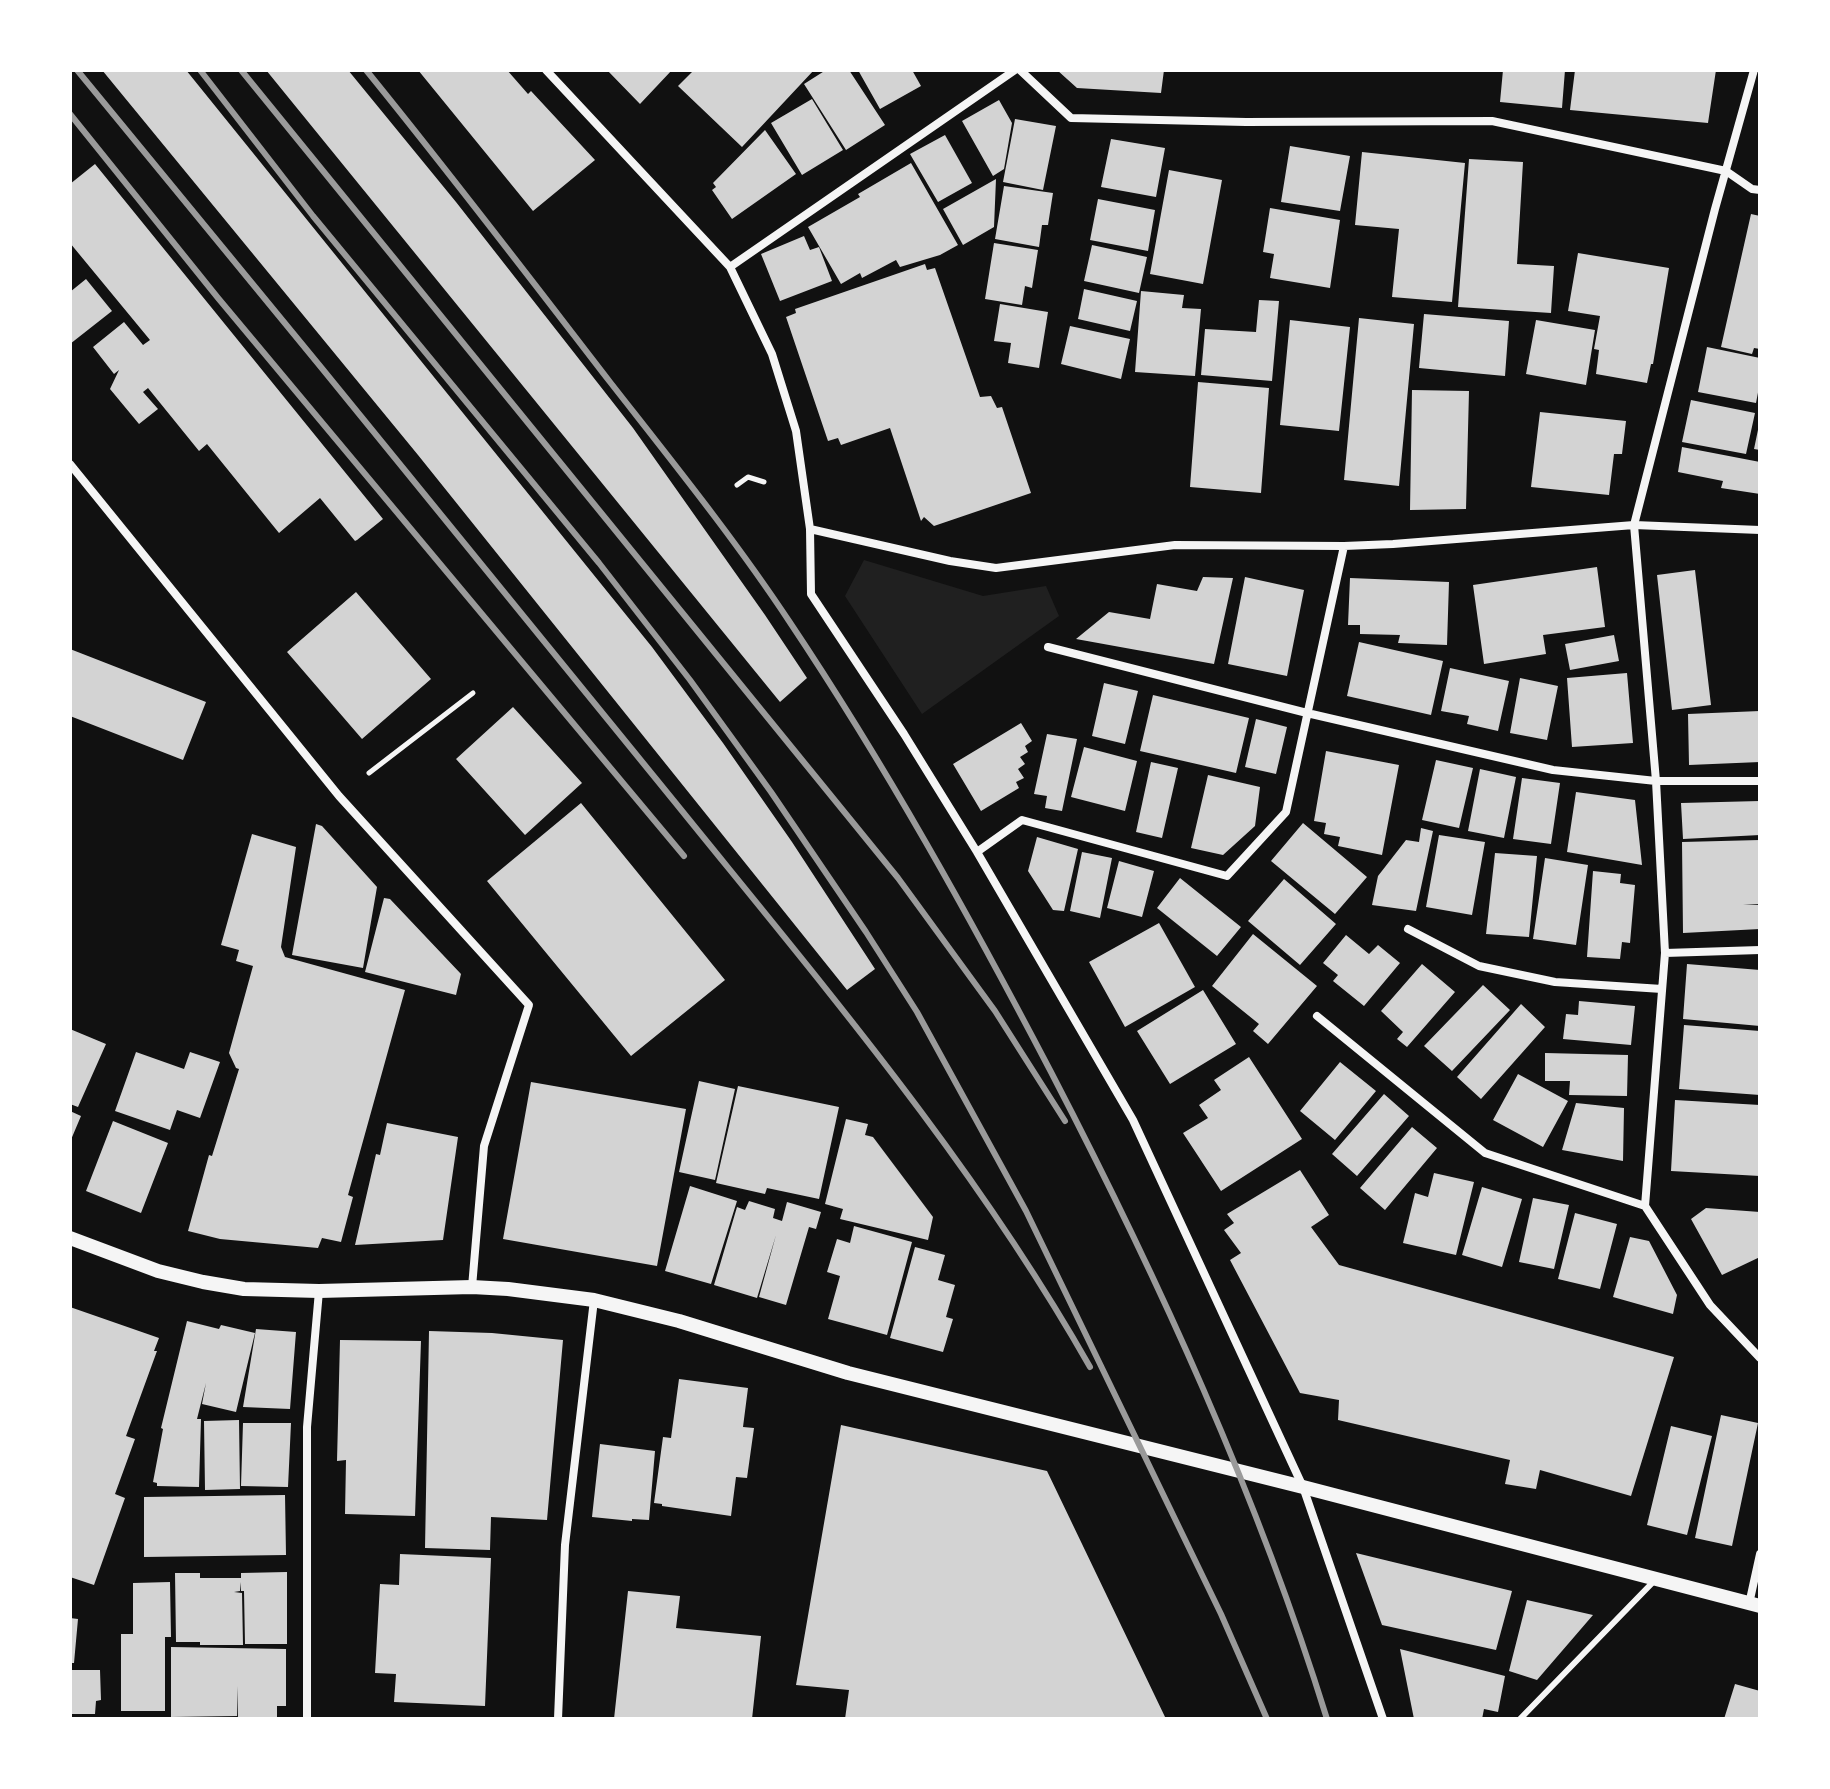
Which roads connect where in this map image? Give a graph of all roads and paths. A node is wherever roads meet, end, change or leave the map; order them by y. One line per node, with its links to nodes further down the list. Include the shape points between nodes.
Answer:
1 (546, 70): 6 (street)
2 (1017, 70): 4 (street, via 1071,118 1492,121); 6 (street)
3 (1754, 70): 4 (street)
4 (1726, 171): 5 (street); 8 (street)
5 (1760, 190)
6 (730, 267): 9 (street, via 772,354 796,431)
7 (70, 464): 17 (street)
8 (1634, 525): 10 (street); 11 (street); 15 (street)
9 (810, 529): 11 (street, via 996,568 1175,545); 18 (street, via 811,594)
10 (1760, 530)
11 (1344, 546): 14 (street)
12 (1048, 647): 14 (street)
13 (473, 693): 17 (path)
14 (1307, 713): 15 (street, via 1553,770); 18 (street, via 1286,812 1227,876 1022,820)
15 (1656, 781): 16 (street); 21 (street)
16 (1760, 781)
17 (339, 796): 26 (street, via 529,1005 484,1146)
18 (977, 852): 30 (street, via 1133,1120)
19 (1408, 929): 22 (street, via 1479,966 1555,982)
20 (1760, 950): 21 (street)
21 (1665, 953): 22 (street)
22 (1662, 989): 24 (street)
23 (1317, 1016): 24 (street, via 1485,1153)
24 (1645, 1206): 29 (street, via 1710,1305)
25 (70, 1238): 27 (street, via 203,1282)
26 (472, 1287): 27 (street); 28 (street)
27 (319, 1291): 34 (street, via 307,1427)
28 (594, 1300): 30 (street, via 848,1373); 35 (street, via 565,1545)
29 (1760, 1358)
30 (1303, 1487): 32 (street); 36 (street)
31 (1760, 1554): 33 (street)
32 (1656, 1579): 33 (street); 37 (lane)
33 (1754, 1605)
34 (307, 1719)
35 (558, 1719)
36 (1383, 1719)
37 (1520, 1719)

